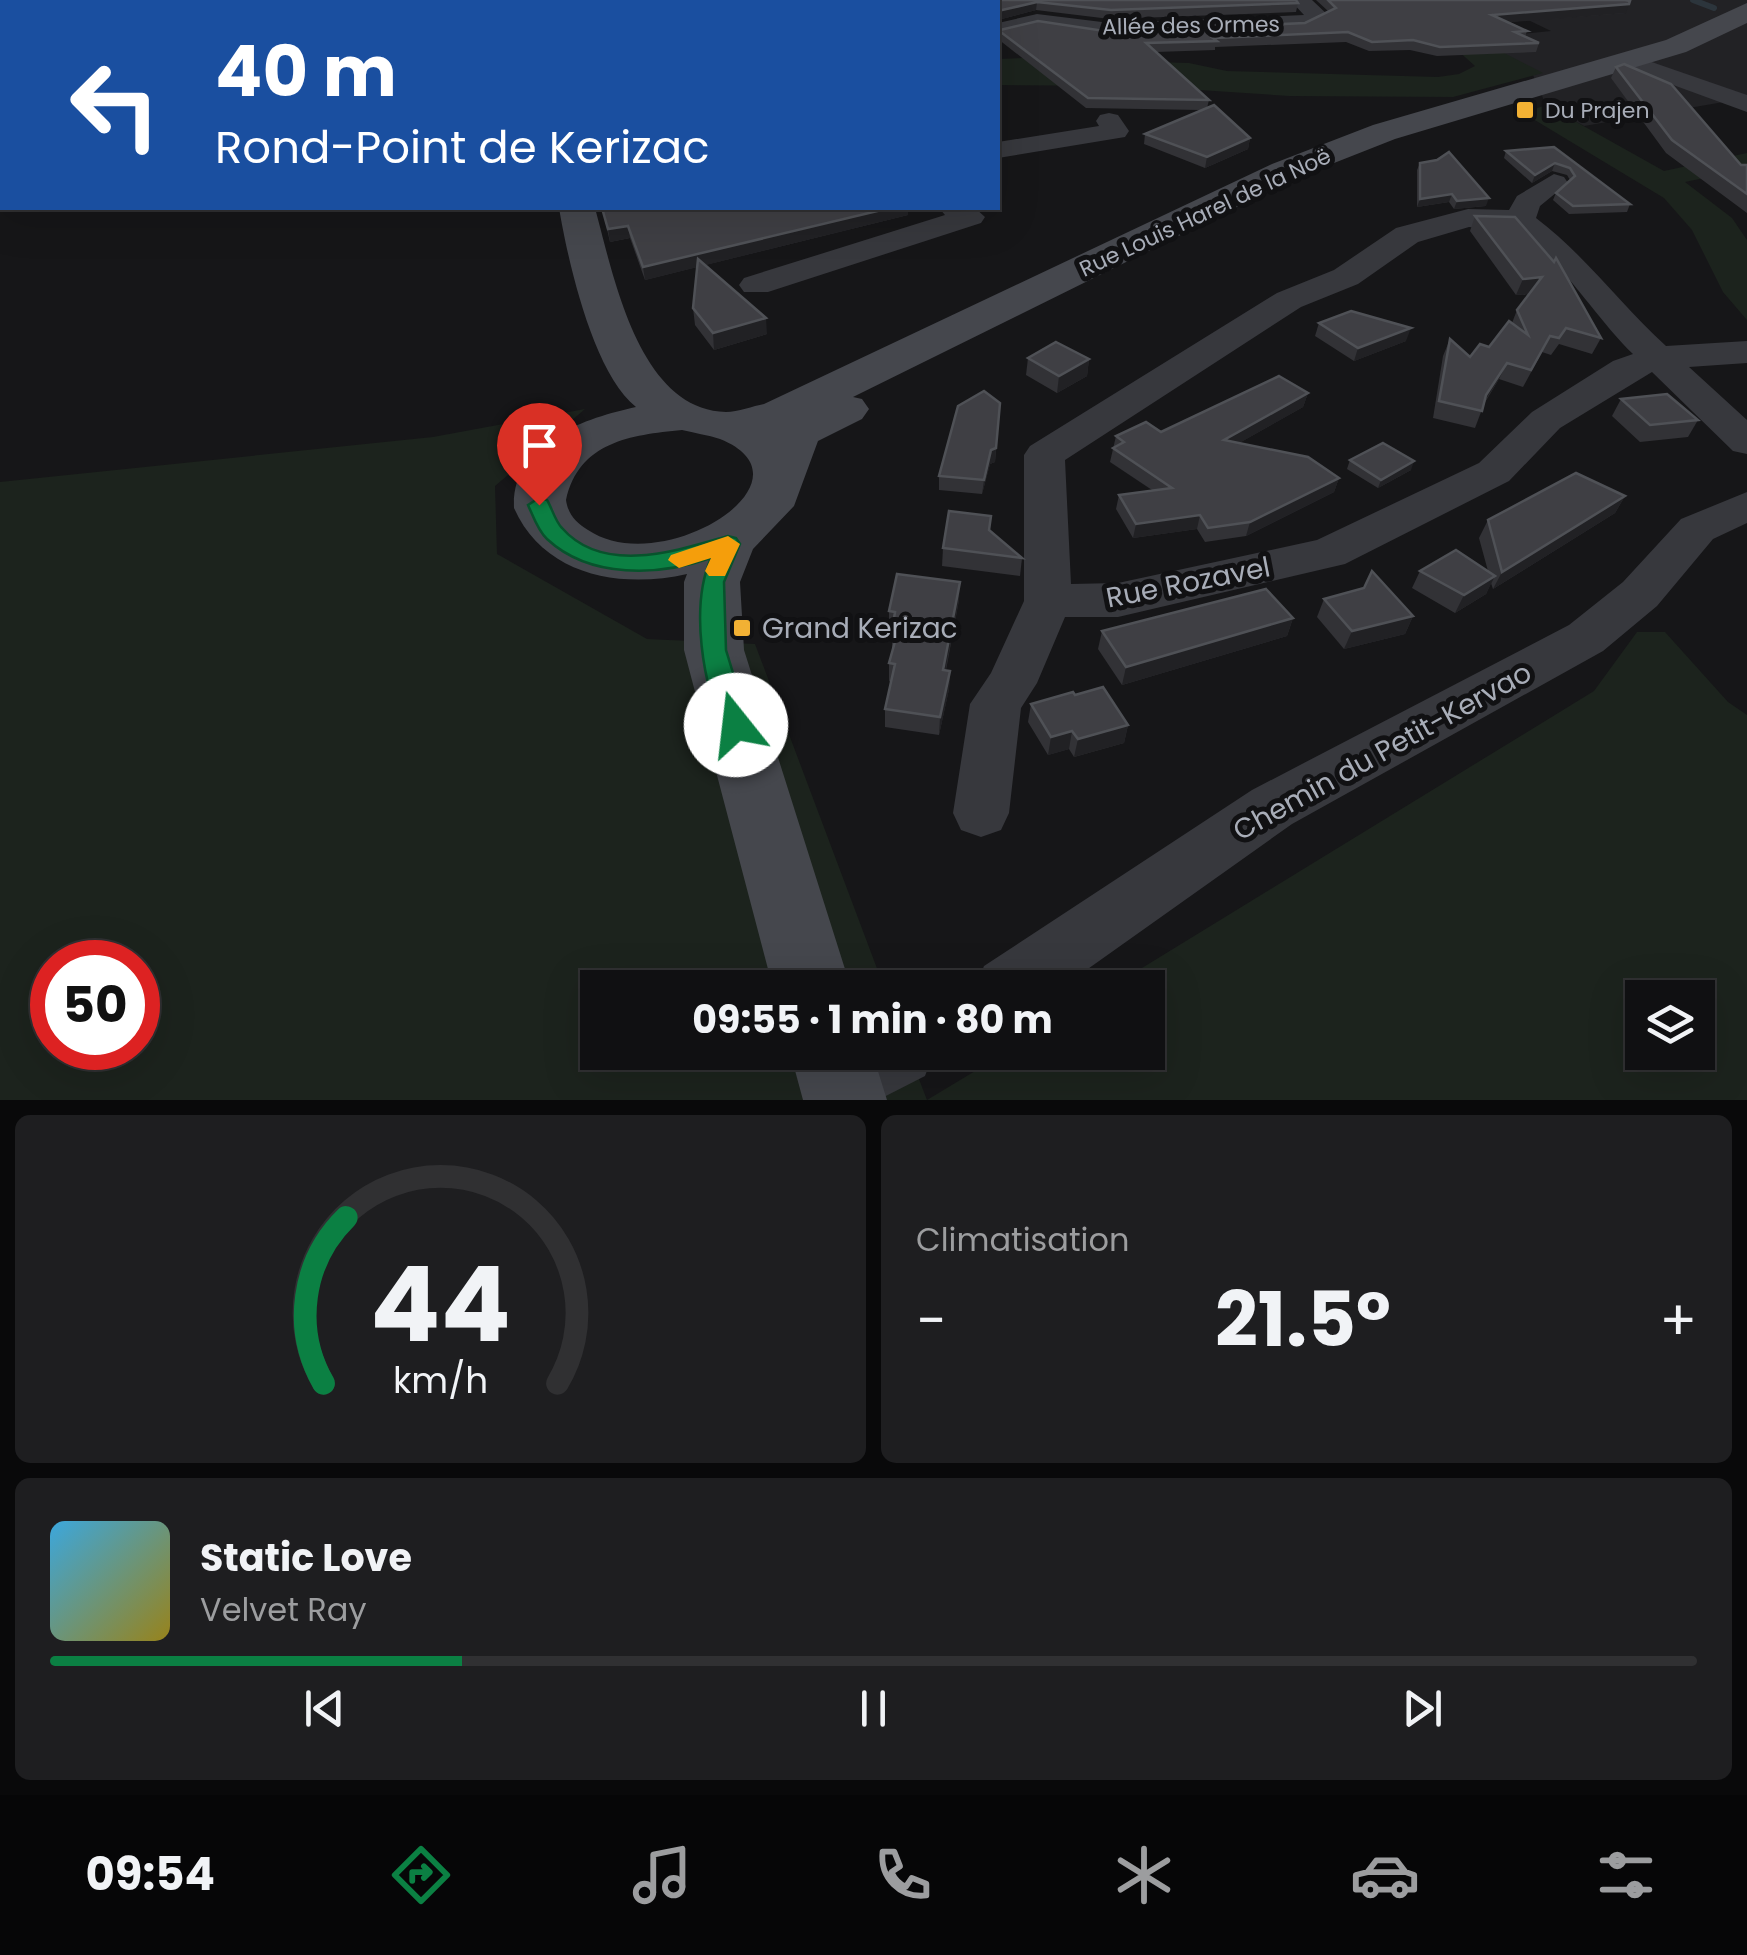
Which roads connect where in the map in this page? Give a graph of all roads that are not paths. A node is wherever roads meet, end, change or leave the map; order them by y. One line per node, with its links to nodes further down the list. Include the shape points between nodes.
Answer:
1 (1056, 0): 4 (street)
2 (1300, 0): 4 (street, Allée des Ormes, via 1319,17 1110,30)
3 (1747, 11): 20 (main road, Rue Louis Harel de la Noë, via 1676,46 1340,148 779,415)
4 (1037, 20): 6 (street, Allée des Ormes)
5 (1747, 26): 7 (main road, Rue Louis Harel de la Noë)
6 (1000, 29)
7 (1643, 66): 8 (street); 23 (main road, Rue Louis Harel de la Noë, via 1406,136 1268,194 796,433)
8 (1747, 104)
9 (1109, 122): 10 (street, via 1116,132)
10 (1000, 150)
11 (1554, 183): 14 (street, via 1526,202)
12 (577, 210): 16 (main road)
13 (958, 210): 15 (street, via 970,217)
14 (1520, 220): 18 (street, via 1562,252 1615,318); 27 (street, via 1480,217 1406,234 1346,277 1289,300 1044,455)
15 (756, 285)
16 (614, 336): 19 (main road, via 648,394); 21 (main road, via 615,392)
17 (1747, 352): 18 (street)
18 (1658, 358): 22 (street); 27 (street, Rue Rozavel, via 1591,388 1546,420 1494,472 1329,552 1118,600)
19 (682, 416): 20 (main road); 21 (main road)
20 (732, 426): 23 (main road, via 756,438)
21 (604, 429): 26 (main road, via 568,449 546,476 539,505 552,532 584,554)
22 (1747, 442)
23 (779, 477): 25 (main road, via 774,501 757,524)
24 (1747, 506): 31 (street, Chemin du Petit-Kervao, via 1697,529 1640,594 1586,638 1272,807)
25 (728, 544): 26 (main road, via 681,560); 28 (main road, via 712,582)
26 (630, 564): 28 (main road, via 668,593)
27 (1048, 601): 29 (street, via 996,704)
28 (714, 650): 30 (main road)
29 (981, 813)
30 (807, 970)
31 (1033, 970)

